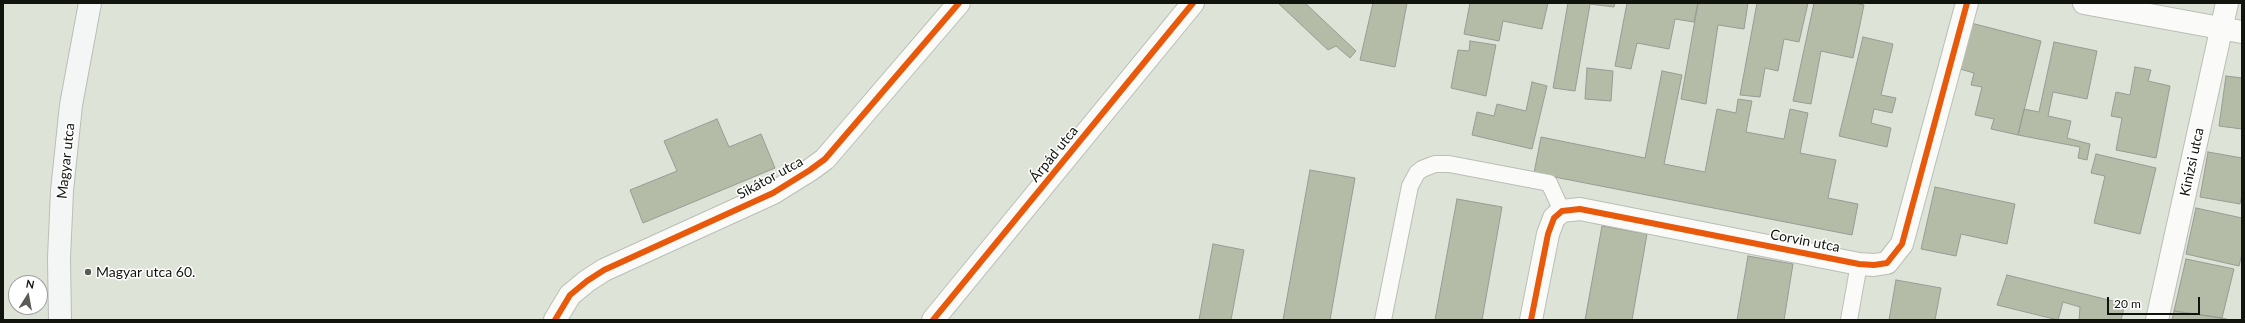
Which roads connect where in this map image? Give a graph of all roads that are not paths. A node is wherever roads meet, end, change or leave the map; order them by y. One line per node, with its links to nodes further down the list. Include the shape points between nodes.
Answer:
1 (90, 3): 10 (street, Magyar utca, via 72,98 62,191)
2 (959, 3): 11 (street, Sikátor utca, via 826,159 774,193 587,280 570,295)
3 (1193, 3): 12 (street, Árpád utca)
4 (1967, 3): 9 (street, Corvin utca, via 1902,244 1887,263)
5 (2084, 3): 7 (street)
6 (2227, 3): 7 (street, Kinizsi utca)
7 (2232, 30): 16 (street, Kinizsi utca)
8 (1562, 211): 9 (street, Corvin utca, via 1580,209); 13 (lane, via 1549,183 1449,164 1435,164 1422,169 1410,186); 14 (street, via 1554,218 1548,234)
9 (1859, 264): 15 (lane)
10 (60, 320)
11 (555, 320)
12 (933, 320)
13 (1383, 320)
14 (1531, 320)
15 (1849, 320)
16 (2157, 320)

